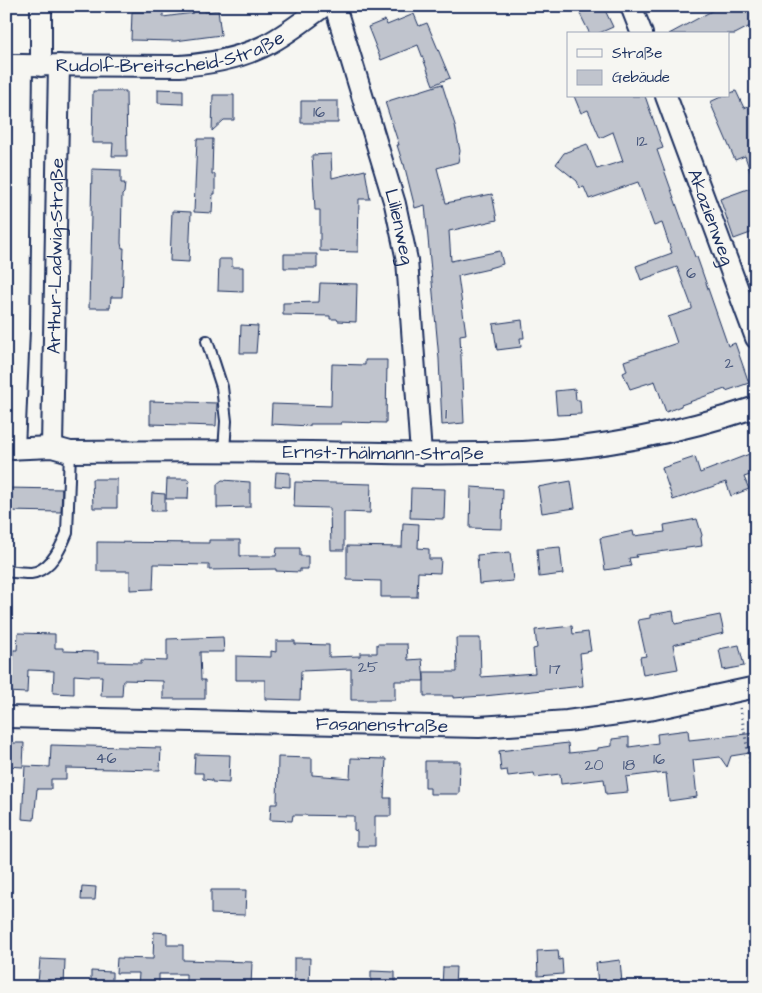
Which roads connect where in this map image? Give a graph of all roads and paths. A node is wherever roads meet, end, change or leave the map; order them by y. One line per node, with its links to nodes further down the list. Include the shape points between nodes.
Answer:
1 (41, 6): 6 (street, Arthur-Ladwig-Straße)
2 (324, 6): 6 (street, Rudolf-Breitscheid-Straße, via 268,44 234,58 206,64)
3 (335, 6): 14 (street, Lilienweg, via 395,204 407,260)
4 (631, 6): 5 (street)
5 (641, 32)
6 (32, 65): 11 (street, Arthur-Ladwig-Straße); 12 (street, Arthur-Ladwig-Straße)
7 (667, 98): 8 (street, Akazienweg)
8 (756, 338)
9 (207, 341): 13 (lane, via 222,387 226,421)
10 (756, 407): 14 (street, Ernst-Thälmann-Straße, via 705,424 581,446 524,452)
11 (10, 449): 12 (street, Ernst-Thälmann-Straße)
12 (61, 449): 13 (street, Ernst-Thälmann-Straße); 15 (lane, via 68,533 50,563 41,569 32,573)
13 (224, 451): 14 (street, Ernst-Thälmann-Straße)
14 (421, 454)
15 (6, 572)
16 (747, 689): 17 (street, Fasanenstraße, via 654,709 567,721 478,727); 18 (path)
17 (6, 717)
18 (756, 794)

